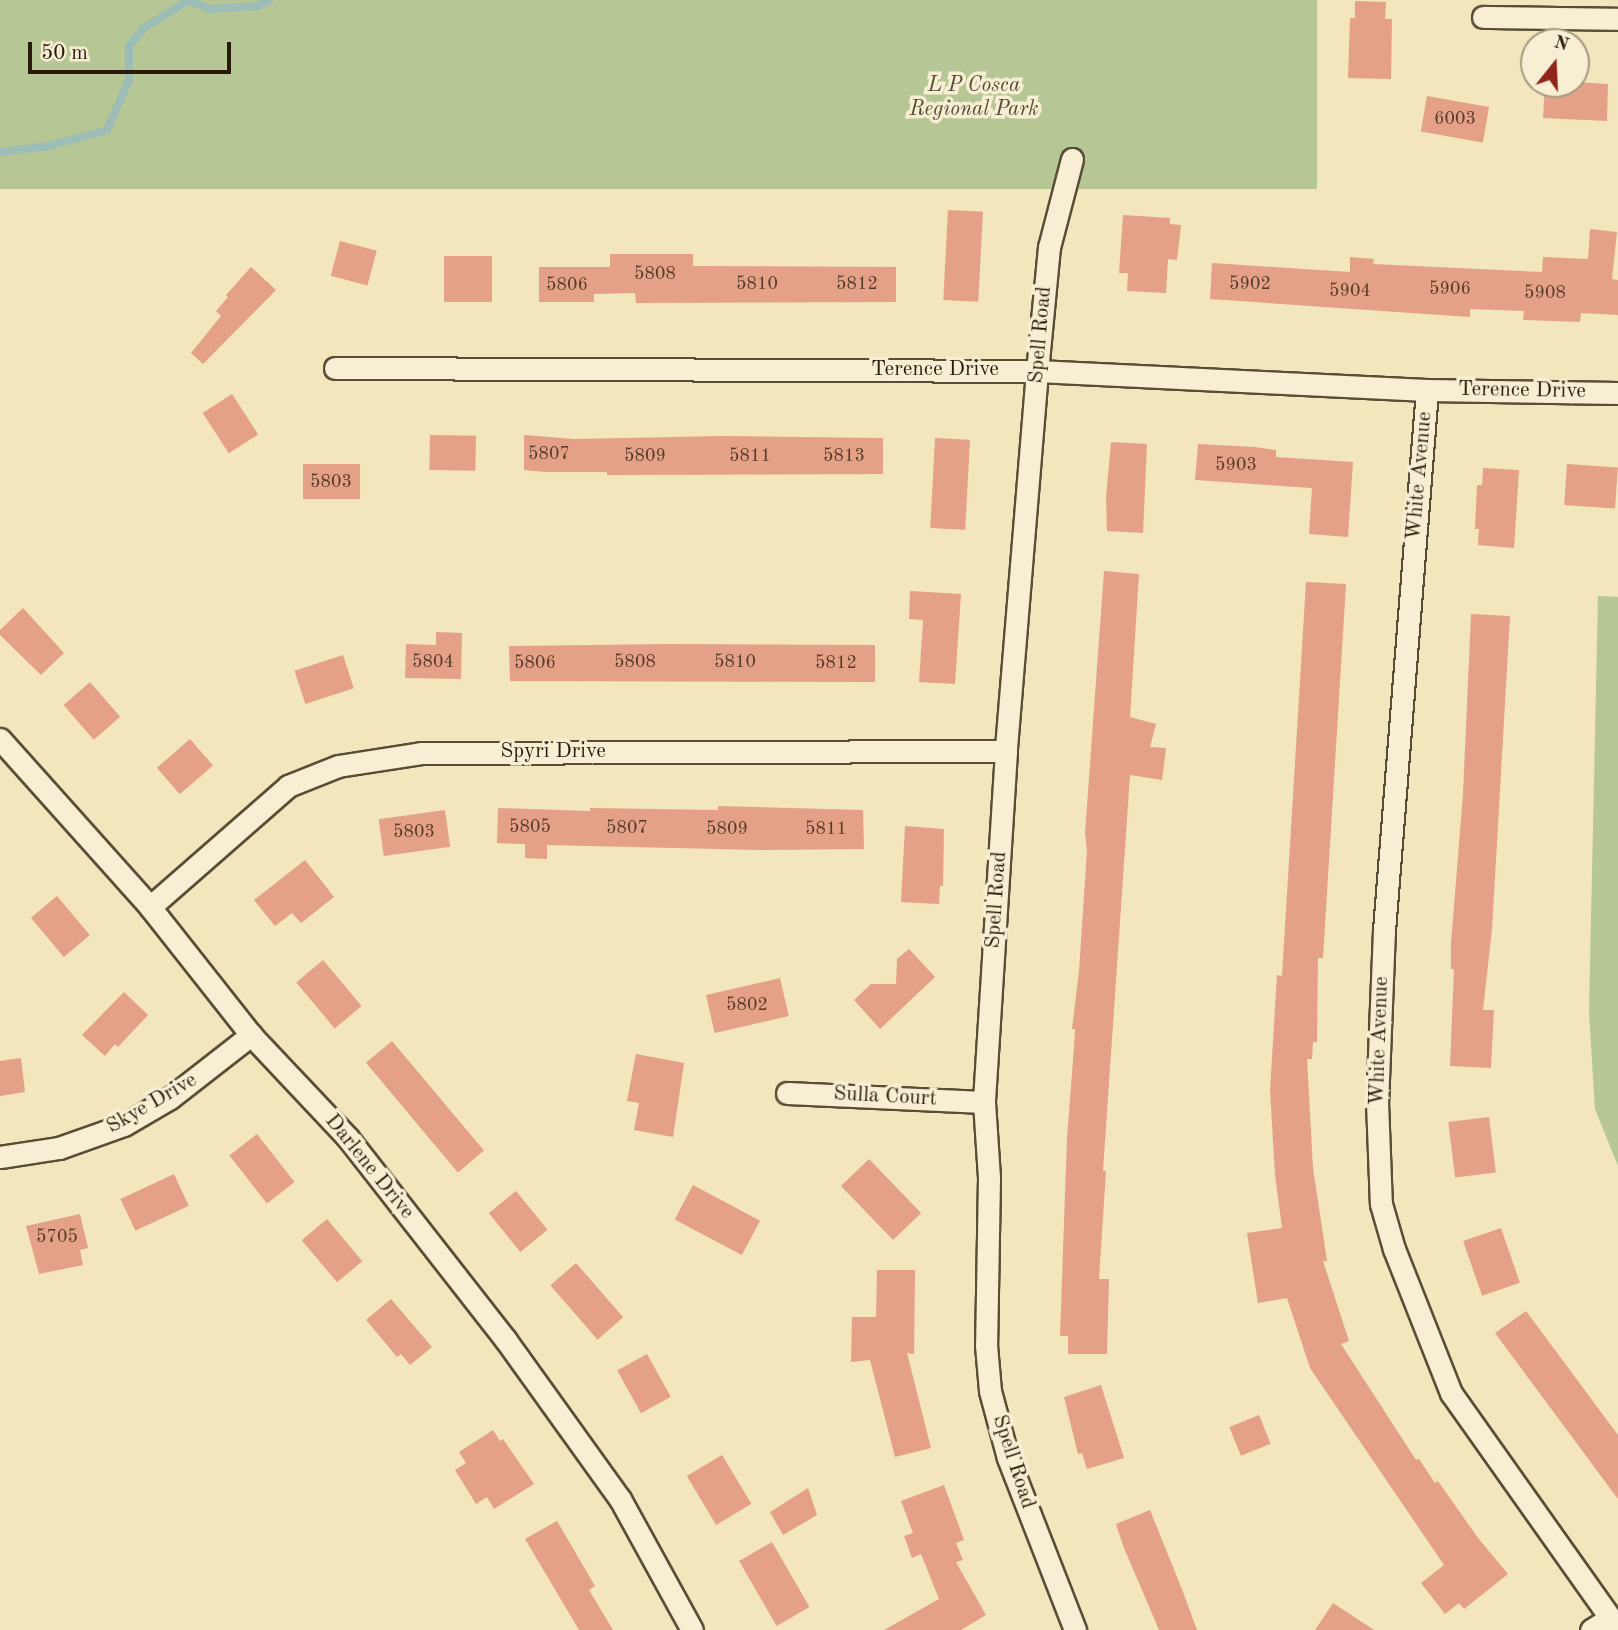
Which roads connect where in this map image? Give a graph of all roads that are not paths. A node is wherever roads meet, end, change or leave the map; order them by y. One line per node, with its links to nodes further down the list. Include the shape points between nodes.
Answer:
1 (1483, 17): 2 (street)
2 (1618, 19)
3 (1072, 159): 5 (street, Spell Road, via 1049,247)
4 (335, 368): 5 (street, Terence Drive)
5 (1037, 371): 6 (street, Terence Drive); 9 (street, Spell Road)
6 (1427, 390): 7 (street, Terence Drive); 15 (street, White Avenue, via 1384,930 1377,1102 1381,1204 1451,1393)
7 (1618, 393)
8 (0, 739): 10 (street, Darlene Drive)
9 (1006, 751): 10 (street, Spyri Drive, via 421,753 338,766 288,786); 13 (street, Spell Road)
10 (150, 907): 11 (street, Darlene Drive)
11 (251, 1035): 14 (street, Skye Drive, via 170,1098 124,1125 59,1148); 16 (street, Darlene Drive, via 348,1138 505,1339 620,1499)
12 (787, 1093): 13 (street, Sulla Court)
13 (984, 1102): 17 (street, Spell Road, via 990,1391 1009,1458)
14 (0, 1157)
15 (1614, 1623): 18 (street)
16 (692, 1630)
17 (1075, 1630)
18 (1591, 1630)

